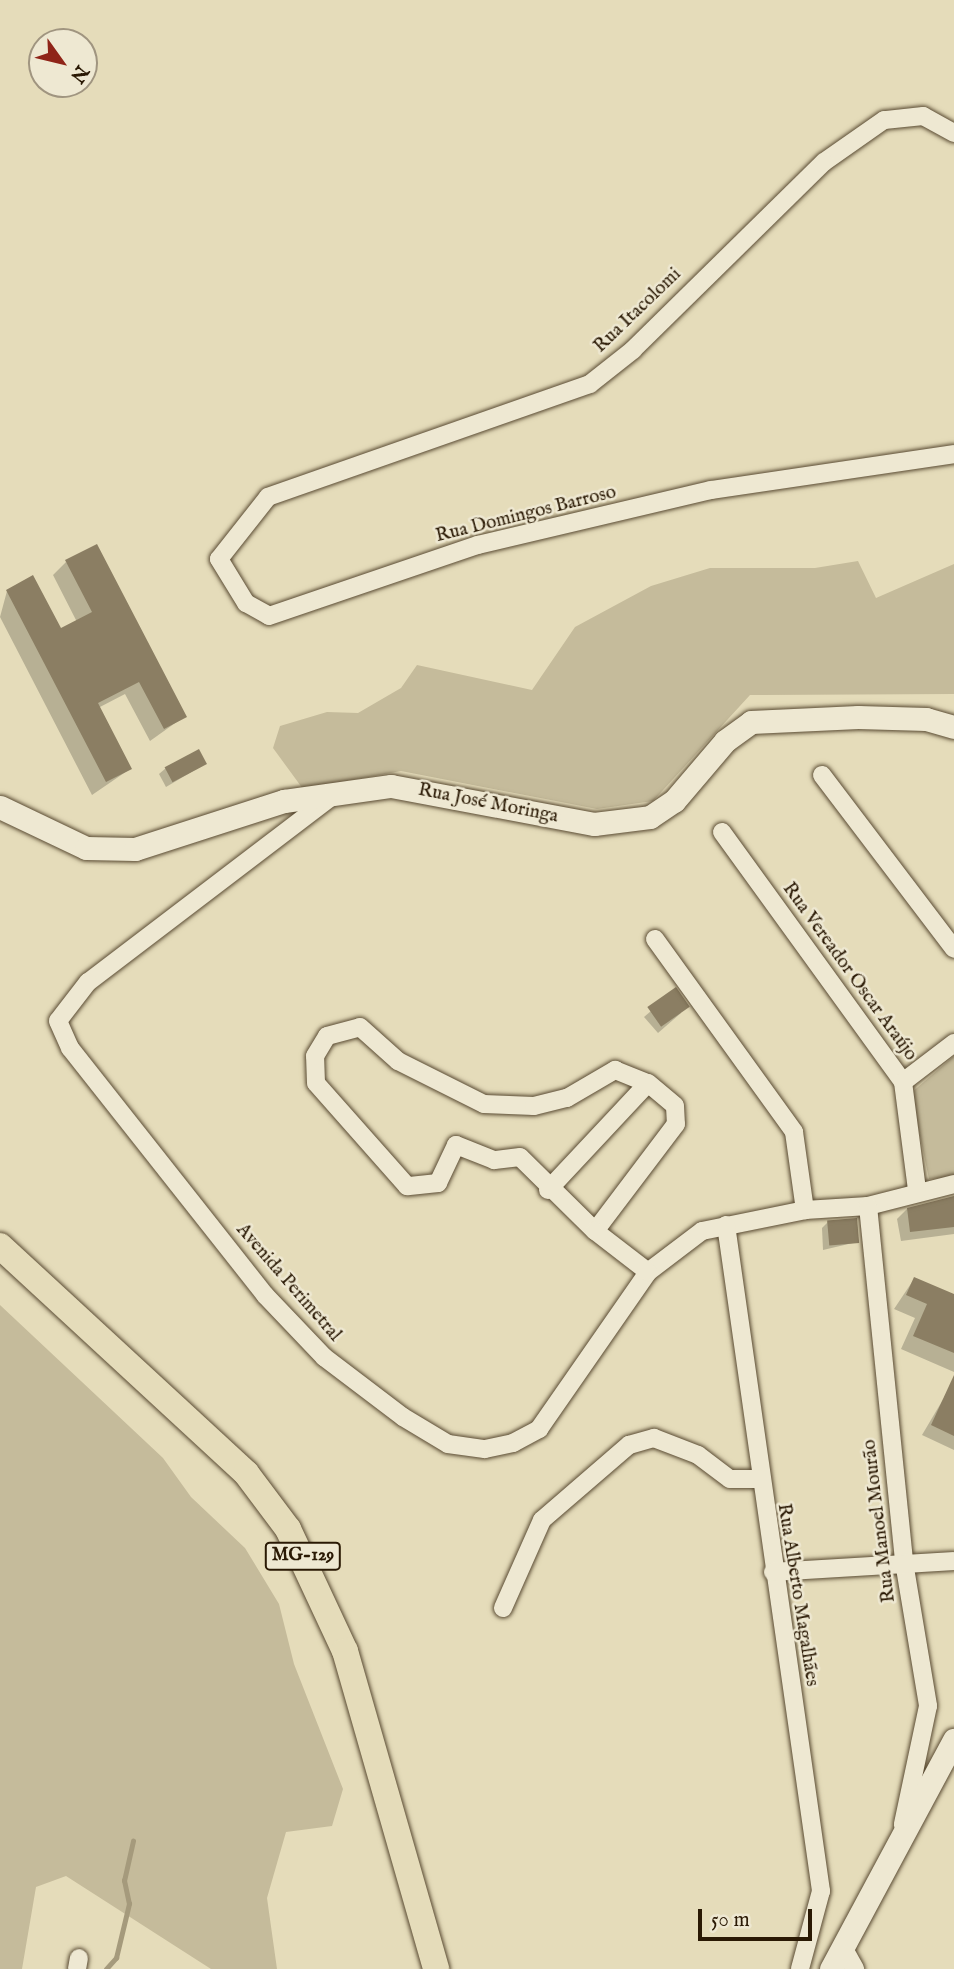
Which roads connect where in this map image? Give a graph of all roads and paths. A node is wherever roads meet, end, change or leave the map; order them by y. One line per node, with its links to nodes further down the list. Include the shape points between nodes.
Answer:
1 (954, 133): 3 (street, Rua Itacolomi, via 923,116 884,120 844,148 590,384)
2 (954, 454): 3 (street, Rua Domingos Barroso, via 711,490 478,545 269,615 246,603 219,559)
3 (268, 497)
4 (954, 727): 6 (street, Rua José Moringa, via 926,719 858,717 751,722 725,741 674,801 650,817 594,824 391,786)
5 (822, 775): 10 (street)
6 (339, 791): 7 (street, Rua José Moringa, via 284,801 135,849 86,848); 22 (street, Avenida Perimetral, via 72,996 58,1021 61,1033 307,1339 403,1417 448,1444 485,1449 539,1429)
7 (0, 807)
8 (722, 832): 12 (street, Rua Vereador Oscar Araújo)
9 (655, 939): 18 (street, via 794,1132)
10 (954, 949)
11 (954, 1044): 12 (street)
12 (903, 1082): 16 (street, Rua Vereador Oscar Araújo)
13 (648, 1083): 15 (street); 15 (street, via 615,1070 567,1098 534,1106 484,1104 398,1061 360,1027 327,1036 315,1056 316,1083 407,1186 438,1183 456,1145 494,1160 520,1157); 20 (street, via 675,1106 676,1124)
14 (954, 1184): 16 (street, Avenida Perimetral)
15 (548, 1190): 20 (street)
16 (917, 1190): 17 (street, Avenida Perimetral)
17 (869, 1206): 18 (street, Avenida Perimetral); 25 (street, Rua Manoel Mourão)
18 (805, 1210): 19 (street, Avenida Perimetral)
19 (726, 1224): 22 (street, Avenida Perimetral, via 702,1231); 23 (street, Rua Alberto Magalhães)
20 (595, 1231): 22 (street)
21 (0, 1246): 31 (main road, MG-129, via 236,1464 288,1529 345,1651)
22 (648, 1272)
23 (758, 1479): 26 (street, Rua Alberto Magalhães); 27 (street, via 730,1479 698,1455 654,1438 629,1445 542,1520)
24 (954, 1561): 25 (street)
25 (904, 1562): 26 (street); 29 (street, Rua Manoel Mourão, via 928,1706)
26 (773, 1572): 32 (street, Rua Alberto Magalhães, via 821,1891)
27 (503, 1608)
28 (954, 1740): 29 (street)
29 (902, 1828): 30 (street)
30 (843, 1947): 33 (street); 34 (street)
31 (436, 1969)
32 (800, 1969)
33 (831, 1969)
34 (855, 1969)

